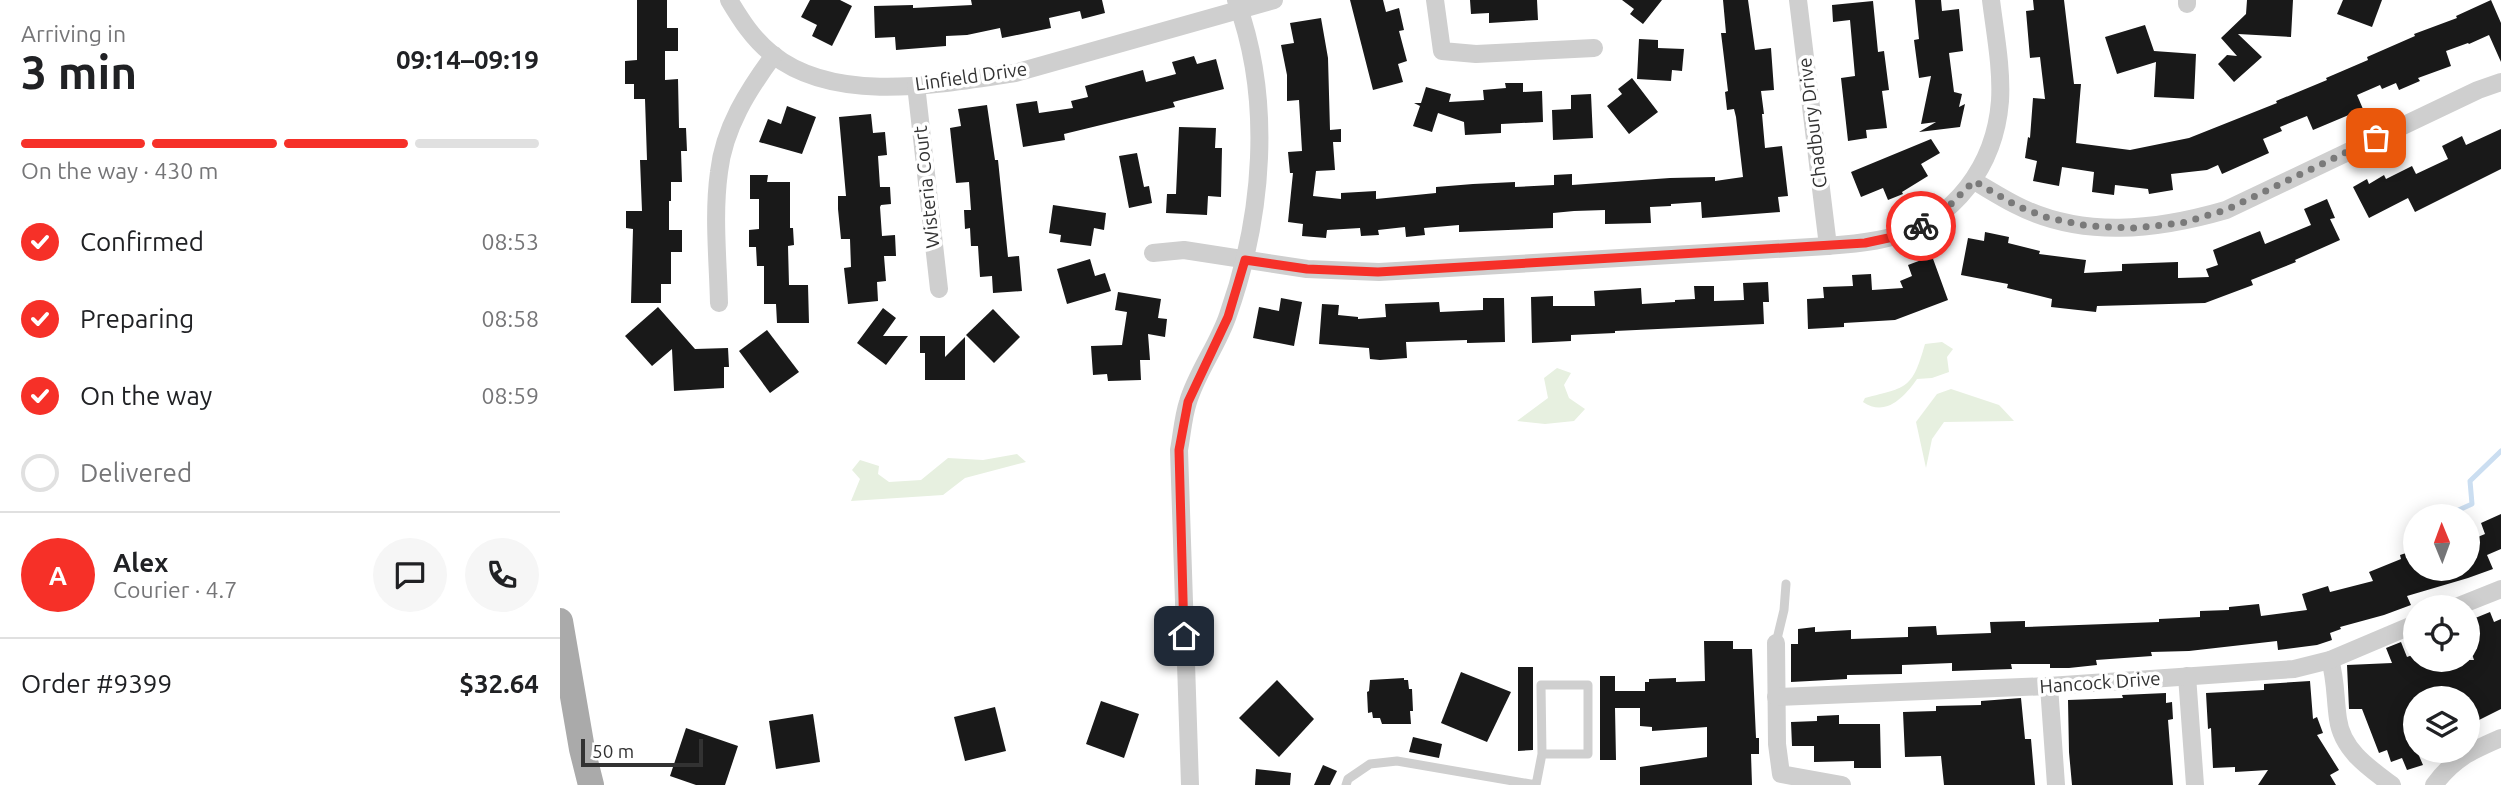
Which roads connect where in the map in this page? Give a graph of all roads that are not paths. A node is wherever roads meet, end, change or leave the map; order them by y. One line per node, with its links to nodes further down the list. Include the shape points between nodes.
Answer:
1 (729, 0): 8 (street, Linfield Drive, via 755,39)
2 (1274, 0): 6 (street, Linfield Drive)
3 (1435, 0): 7 (street, via 1442,51 1476,54)
4 (1798, 0): 12 (street, Chadbury Drive)
5 (1991, 0): 11 (street, via 2000,100 1995,133)
6 (1238, 5): 10 (street, Linfield Drive, via 1015,73); 14 (street, via 1250,51 1259,133 1258,182)
7 (1594, 48)
8 (774, 55): 10 (street, Linfield Drive, via 827,80); 16 (street, via 736,115 719,169)
9 (2501, 82): 11 (street, via 2226,210 2182,223 2133,228 2048,218)
10 (916, 85): 15 (street, Wisteria Court)
11 (1974, 181): 12 (street, via 1941,214 1919,228 1865,243)
12 (1828, 246): 14 (street, via 1378,272)
13 (1153, 253): 14 (street, via 1184,250)
14 (1245, 260): 30 (street, via 1228,317 1188,402 1179,450)
15 (939, 289)
16 (719, 303)
17 (1786, 584): 22 (lane)
18 (2501, 589): 19 (street)
19 (2480, 597)
20 (560, 621): 29 (main road)
21 (2403, 629): 23 (street, Hancock Drive)
22 (1776, 643): 26 (street)
23 (2330, 660): 24 (street, Hancock Drive, via 2294,669); 35 (street, via 2336,677 2338,722 2347,744 2362,763)
24 (2187, 677): 25 (street, Hancock Drive); 34 (street)
25 (2049, 686): 26 (street, Hancock Drive); 33 (street)
26 (1776, 697): 32 (street, via 1781,774)
27 (2501, 738): 36 (street, via 2467,752 2447,767)
28 (1542, 754): 28 (lane, via 1541,685 1588,685 1588,754); 31 (lane, via 1536,785 1397,761 1370,764)
29 (591, 785)
30 (1190, 785)
31 (1346, 785)
32 (1842, 785)
33 (2056, 785)
34 (2195, 785)
35 (2392, 785)
36 (2434, 785)

